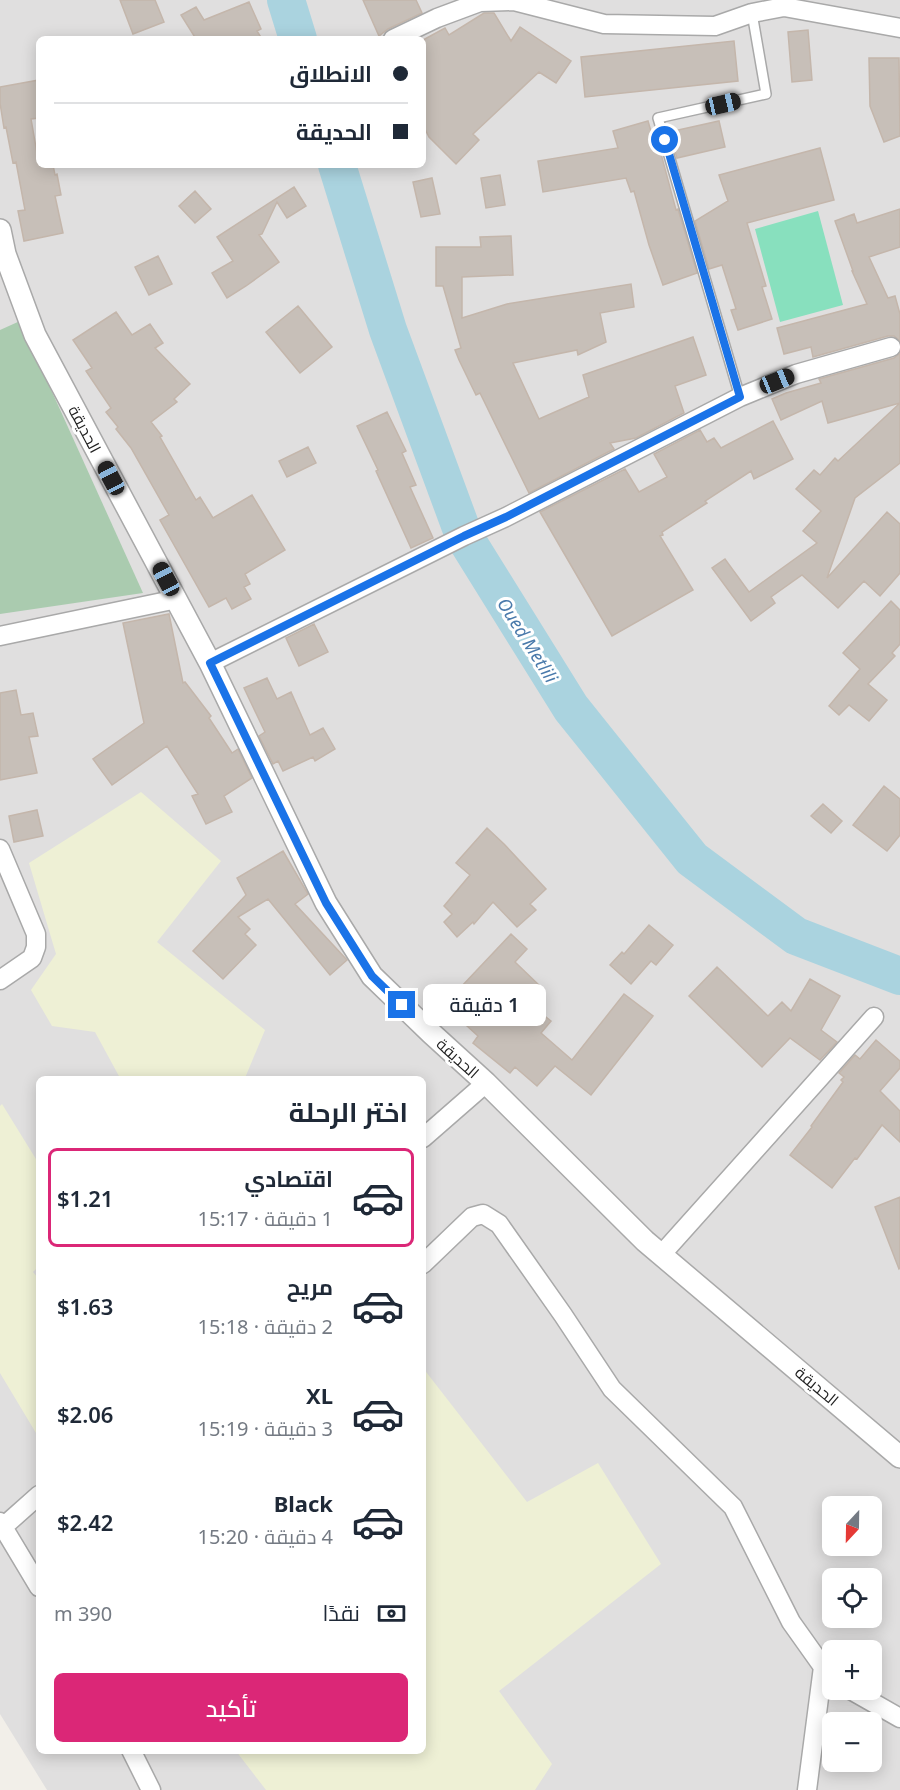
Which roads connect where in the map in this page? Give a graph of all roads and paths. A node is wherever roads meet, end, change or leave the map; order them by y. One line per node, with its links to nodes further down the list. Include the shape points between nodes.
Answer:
1 (750, 7): 2 (street, via 784,7); 3 (street, via 715,26 604,24 514,0 480,2); 6 (lane, via 765,94 658,118)
2 (900, 28)
3 (399, 36)
4 (0, 230): 7 (street, الحديقة, via 35,335)
5 (891, 347): 6 (street, via 796,374)
6 (740, 397): 9 (street)
7 (177, 599): 8 (street); 9 (street, الحديقة)
8 (0, 636)
9 (210, 663): 13 (street, الحديقة, via 326,903 372,976)
10 (0, 849): 11 (street, via 36,934 32,958)
11 (0, 980)
12 (874, 1017): 15 (street)
13 (486, 1083): 14 (street); 15 (street, الحديقة)
14 (426, 1135)
15 (661, 1255): 17 (street, الحديقة)
16 (426, 1261): 21 (street, via 472,1217 483,1214 498,1224 612,1389 733,1507 791,1622)
17 (900, 1456)
18 (36, 1497): 19 (street)
19 (1, 1524): 20 (street)
20 (36, 1582)
21 (822, 1663)
22 (823, 1700): 27 (street)
23 (868, 1700): 24 (street)
24 (900, 1718)
25 (133, 1754): 26 (street)
26 (151, 1790)
27 (807, 1790)

